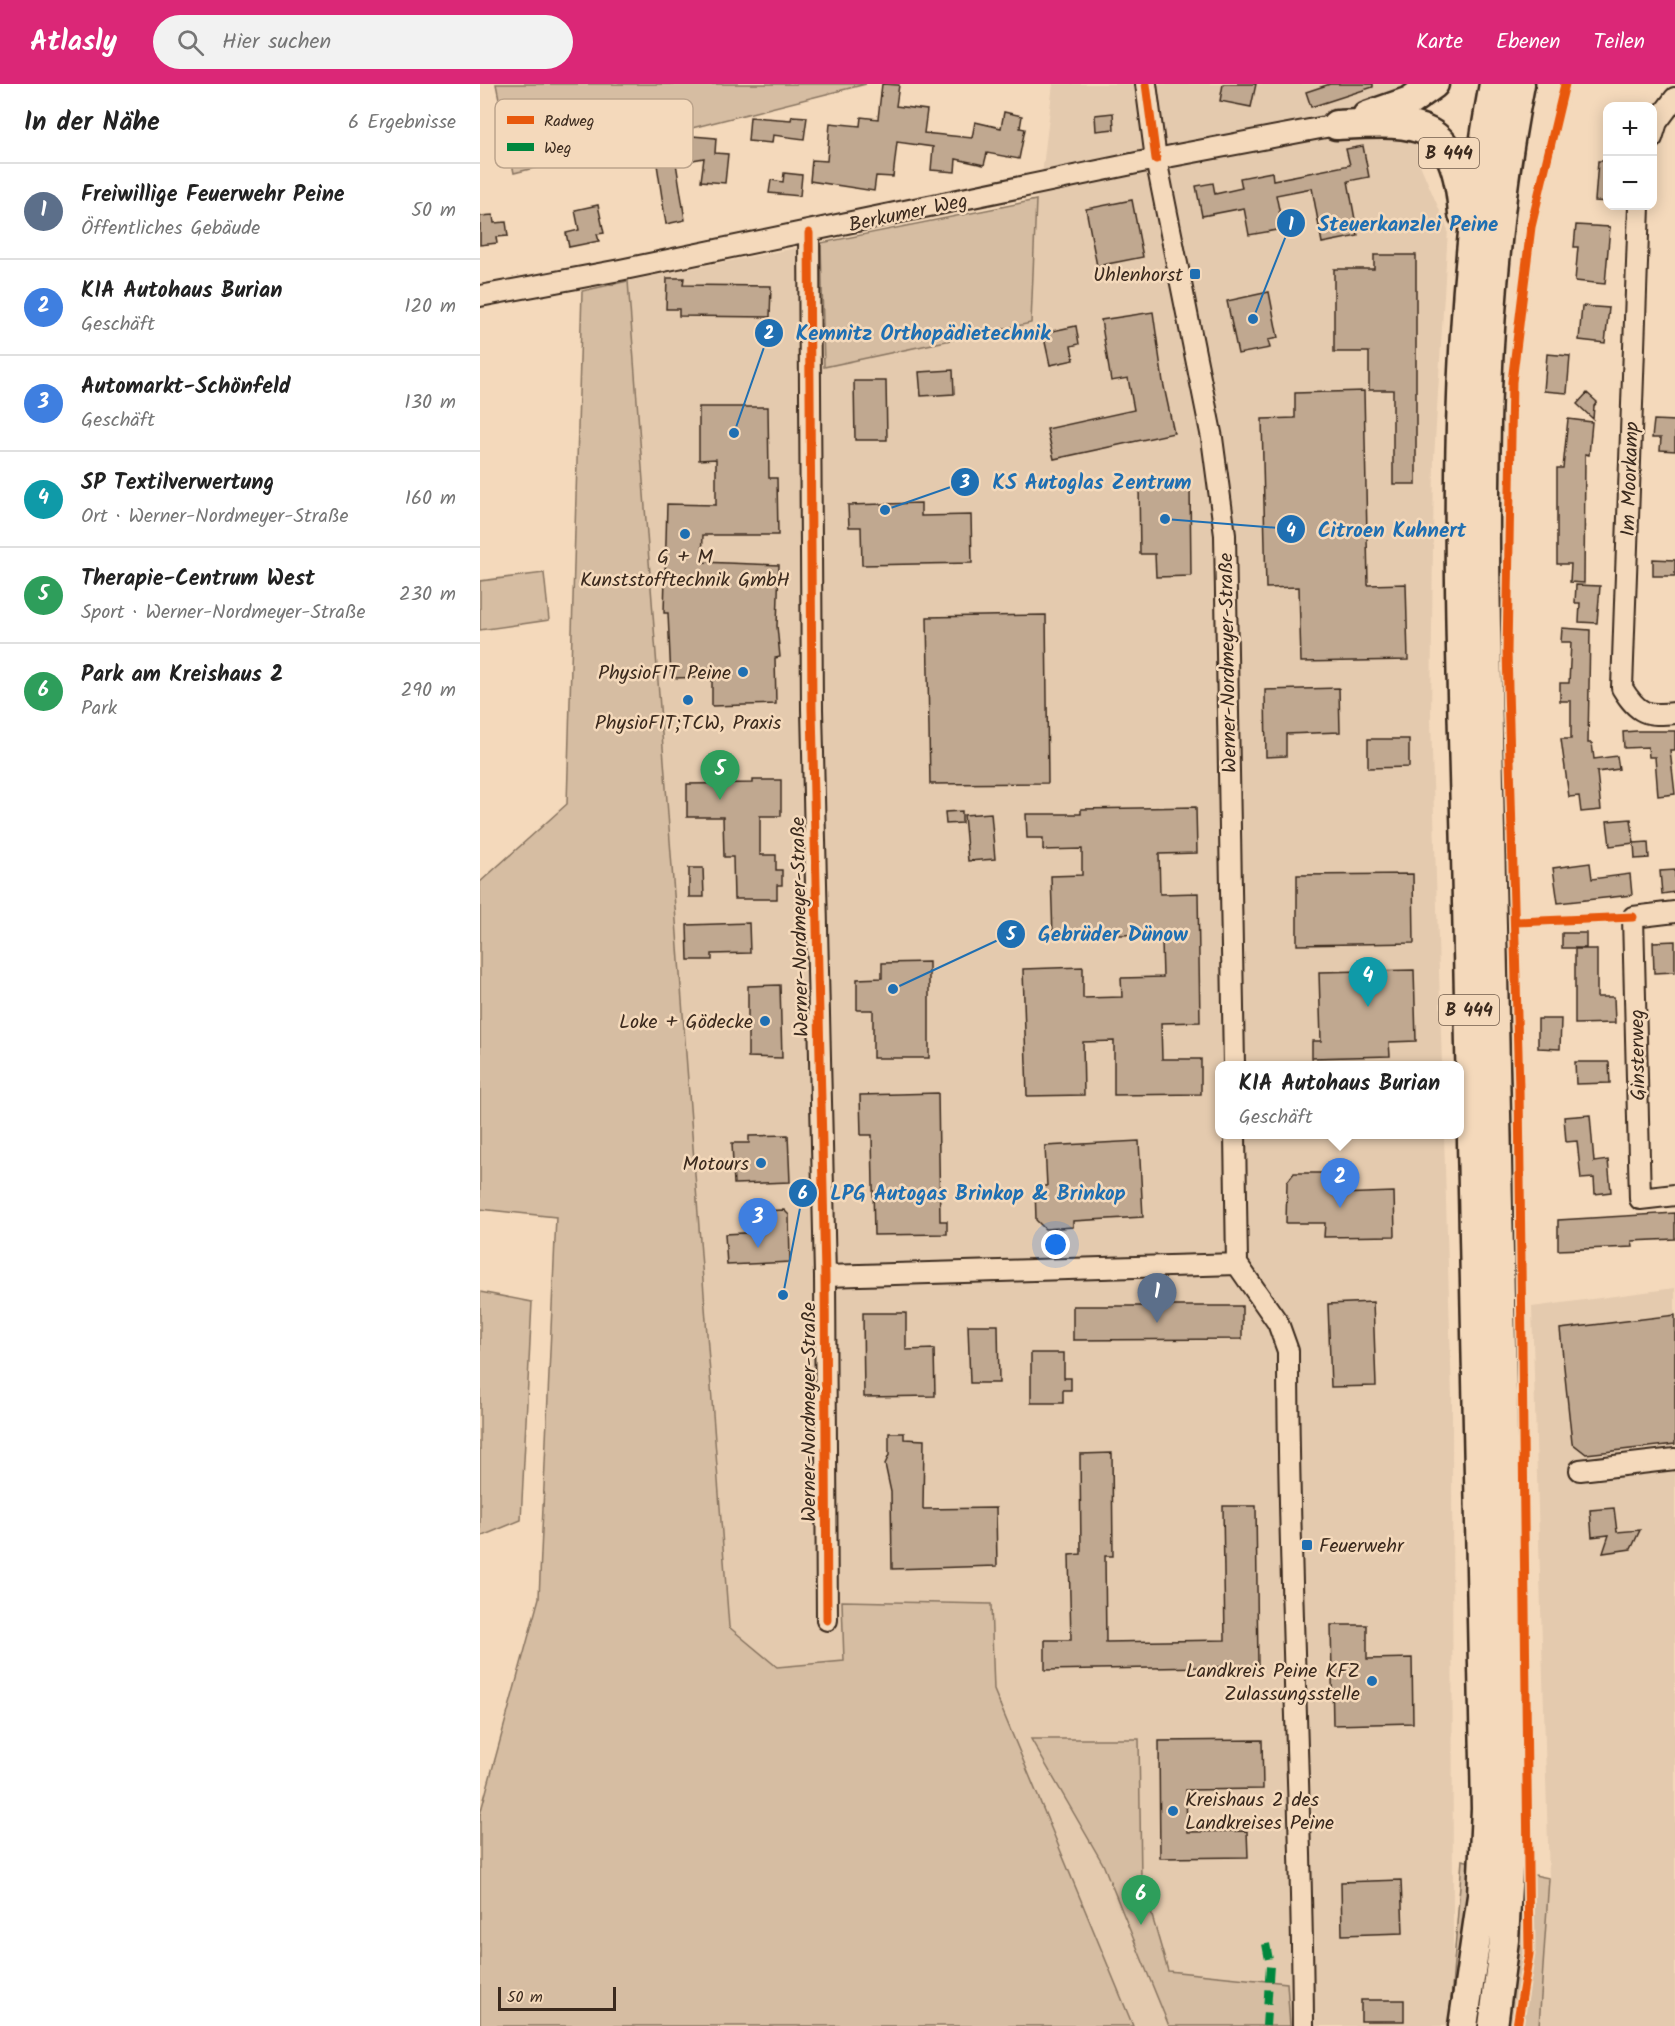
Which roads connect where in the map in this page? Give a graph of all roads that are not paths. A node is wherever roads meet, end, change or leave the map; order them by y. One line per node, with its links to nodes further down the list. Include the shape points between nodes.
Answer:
1 (1146, 84): 8 (street, Werner-Nordmeyer-Straße)
2 (1434, 84): 7 (highway, via 1396,107)
3 (1494, 84): 11 (highway, B 444)
4 (1520, 84): 25 (highway, B 444, via 1493,259 1486,382 1492,958 1511,1813 1504,1940)
5 (1675, 98): 6 (street)
6 (1657, 122)
7 (1336, 125): 8 (street, Berkumer Weg); 11 (highway, B 444, via 1405,123 1425,130 1442,144 1459,173)
8 (1156, 159): 10 (street, Berkumer Weg); 15 (street, Werner-Nordmeyer-Straße, via 1211,429 1225,535)
9 (1639, 210): 13 (street, Im Moorkamp, via 1622,688 1634,707 1652,715)
10 (809, 232): 12 (street, Berkumer Weg); 19 (street, Werner-Nordmeyer-Straße, via 812,710)
11 (1467, 274): 24 (highway, B 444, via 1461,438 1463,724 1486,1809 1482,1896)
12 (480, 296)
13 (1675, 713)
14 (1675, 912): 17 (street, Ginsterweg, via 1633,917 1640,1199)
15 (1233, 1061)
16 (1235, 1139): 18 (street)
17 (1675, 1195)
18 (1237, 1264): 19 (street, Werner-Nordmeyer-Straße); 23 (street, via 1278,1323 1288,1351)
19 (825, 1276): 22 (street, Werner-Nordmeyer-Straße)
20 (1675, 1459): 21 (street)
21 (1580, 1470)
22 (827, 1620)
23 (1303, 2026)
24 (1463, 2026)
25 (1493, 2026)

